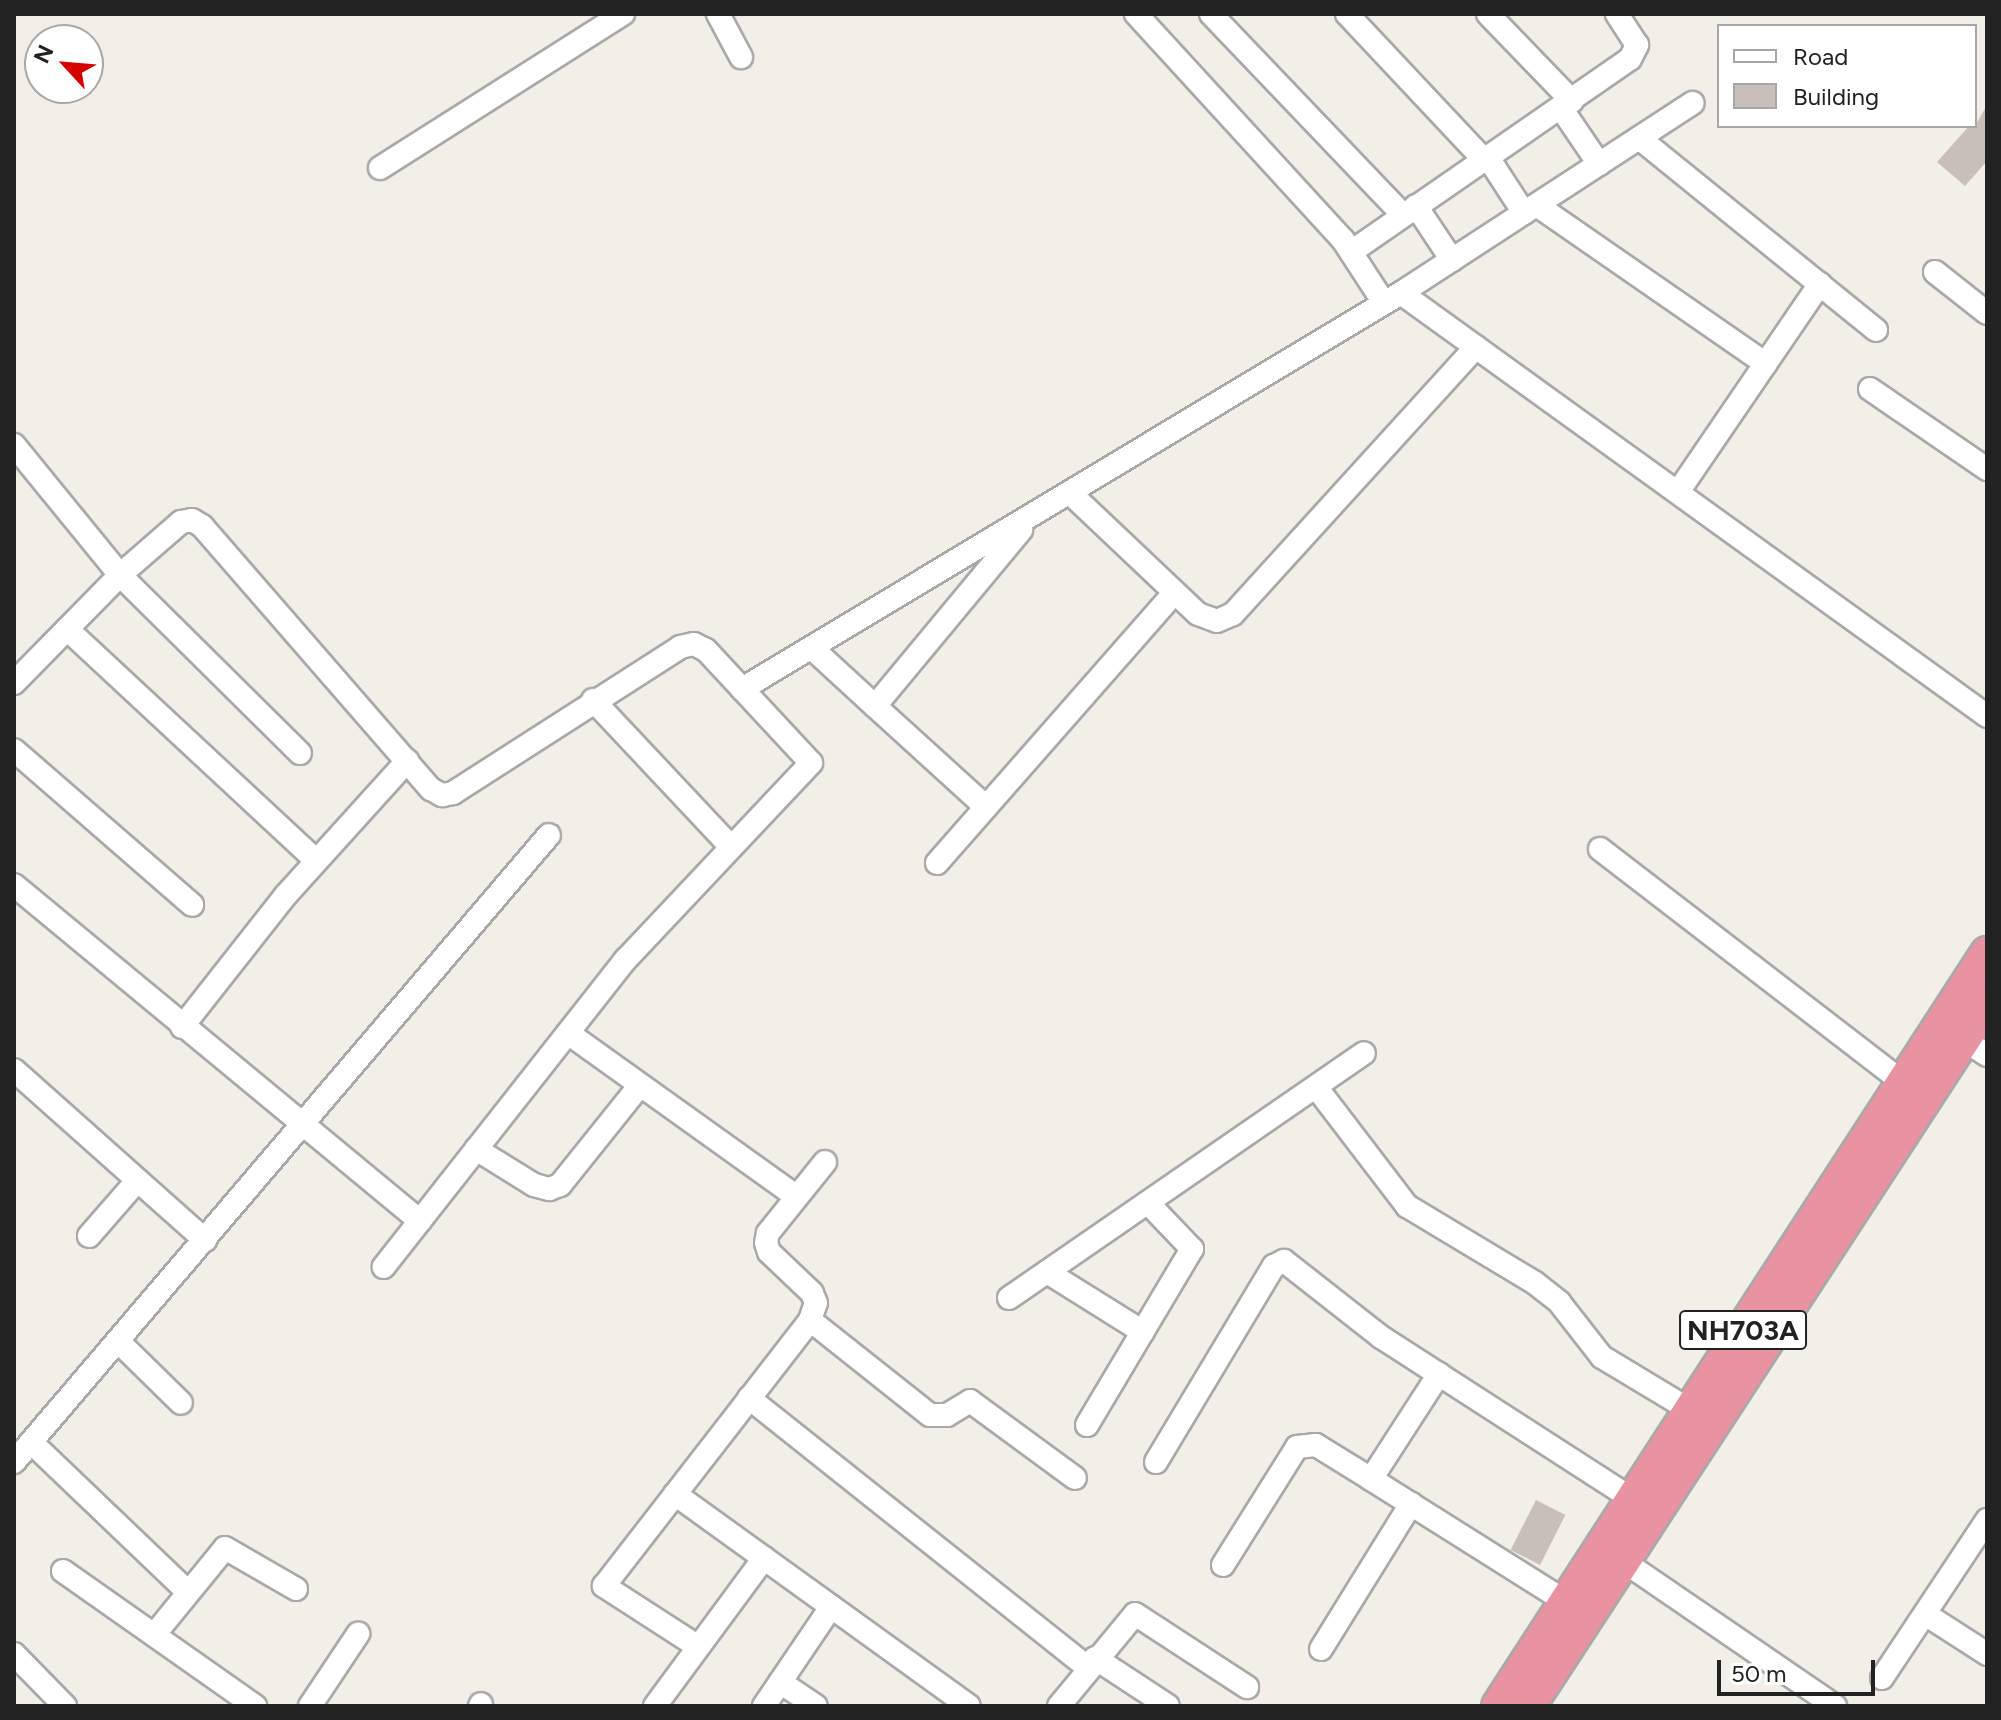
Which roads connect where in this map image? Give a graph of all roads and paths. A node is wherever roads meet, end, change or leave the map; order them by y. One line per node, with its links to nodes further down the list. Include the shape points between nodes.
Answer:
1 (623, 14): 14 (street)
2 (718, 14): 8 (street)
3 (1211, 14): 15 (street)
4 (1347, 14): 12 (street)
5 (1488, 14): 10 (street)
6 (1617, 14): 10 (street, via 1637,45 1630,59)
7 (1140, 15): 17 (street)
8 (741, 57)
9 (1693, 103): 11 (street)
10 (1566, 104): 12 (street); 13 (street)
11 (1639, 138): 13 (street); 20 (street)
12 (1485, 157): 15 (street); 16 (street)
13 (1599, 164): 16 (street)
14 (380, 168)
15 (1410, 210): 17 (street); 18 (street)
16 (1531, 210): 18 (street); 25 (street)
17 (1351, 252): 21 (street)
18 (1452, 260): 21 (street)
19 (1935, 272): 22 (street)
20 (1820, 284): 23 (street); 25 (street)
21 (1392, 298): 24 (street); 31 (street)
22 (1987, 313)
23 (1876, 330)
24 (1476, 347): 30 (street); 34 (street, via 1233,614 1217,621 1198,614)
25 (1766, 364): 30 (street)
26 (1870, 389): 29 (street)
27 (14, 445): 28 (street)
28 (21, 469): 33 (street)
29 (1987, 469)
30 (1678, 492): 41 (street)
31 (1070, 493): 32 (street); 34 (street)
32 (1034, 514): 36 (street); 40 (street)
33 (120, 575): 35 (street); 43 (street); 44 (street, via 181,522 202,526)
34 (1174, 593): 45 (street)
35 (67, 629): 37 (street); 49 (street)
36 (813, 649): 38 (street); 40 (street)
37 (14, 683)
38 (742, 689): 39 (street, via 694,644 680,647); 47 (street, via 811,763)
39 (593, 700): 44 (street, via 453,793 431,789); 47 (street)
40 (875, 706): 45 (street)
41 (1987, 716)
42 (14, 750): 52 (street)
43 (300, 753)
44 (407, 761): 49 (street)
45 (986, 807): 50 (street)
46 (549, 835): 63 (street)
47 (730, 846): 56 (street, via 626,959)
48 (1600, 849): 60 (street)
49 (316, 860): 55 (street)
50 (937, 863)
51 (14, 885): 55 (street)
52 (192, 905)
53 (1987, 953): 60 (highway, NH703A)
54 (1987, 1004): 57 (highway, NH703A)
55 (182, 1027): 63 (street)
56 (568, 1033): 61 (street); 64 (street)
57 (1976, 1048): 93 (highway, NH703A)
58 (1364, 1053): 62 (street)
59 (14, 1070): 66 (street)
60 (1904, 1083): 81 (highway, NH703A)
61 (640, 1085): 64 (street, via 560,1185 549,1189); 67 (street)
62 (1316, 1087): 68 (street); 81 (street, via 1407,1206 1535,1283 1559,1302 1602,1357)
63 (302, 1127): 69 (street); 71 (street)
64 (476, 1149): 69 (street)
65 (825, 1162): 67 (street)
66 (135, 1183): 70 (street); 71 (street)
67 (796, 1196): 75 (street, via 766,1243 812,1293 816,1303)
68 (1148, 1203): 73 (street); 76 (street, via 1188,1239 1192,1249)
69 (420, 1221): 72 (street)
70 (89, 1236)
71 (205, 1240): 77 (street)
72 (384, 1267)
73 (1047, 1272): 74 (street); 76 (street)
74 (1009, 1298)
75 (810, 1320): 79 (street); 86 (street, via 930,1415 947,1415 962,1402 978,1404)
76 (1143, 1332): 82 (street)
77 (118, 1341): 80 (street); 83 (street)
78 (1439, 1374): 85 (street, via 1279,1261); 87 (street); 89 (street)
79 (749, 1398): 88 (street); 107 (street)
80 (181, 1403)
81 (1690, 1410): 89 (highway, NH703A)
82 (1087, 1425)
83 (31, 1442): 84 (street); 97 (street)
84 (14, 1462)
85 (1156, 1462)
86 (1075, 1478)
87 (1371, 1479): 90 (street); 94 (street, via 1316,1445 1297,1447)
88 (675, 1494): 92 (street); 103 (street, via 604,1586)
89 (1632, 1499): 98 (highway, NH703A)
90 (1411, 1504): 98 (street); 104 (street)
91 (1987, 1520): 100 (street)
92 (764, 1558): 99 (street); 103 (street)
93 (1623, 1561): 121 (highway, NH703A); 122 (street)
94 (1223, 1565)
95 (63, 1571): 102 (street)
96 (296, 1589): 97 (street, via 225,1548)
97 (187, 1591): 102 (street)
98 (1565, 1601): 120 (highway, NH703A)
99 (831, 1607): 109 (street); 117 (street)
100 (1925, 1614): 106 (street); 108 (street)
101 (358, 1634): 113 (street)
102 (154, 1635): 112 (street)
103 (697, 1646): 114 (street)
104 (1321, 1649)
105 (14, 1654): 111 (street)
106 (1987, 1654)
107 (1091, 1663): 110 (street, via 1135,1614); 118 (street); 119 (street)
108 (1882, 1678)
109 (780, 1682): 115 (street); 116 (street)
110 (1247, 1687)
111 (65, 1706)
112 (255, 1706)
113 (310, 1706)
114 (656, 1706)
115 (764, 1706)
116 (816, 1706)
117 (969, 1706)
118 (1059, 1706)
119 (1168, 1706)
120 (1498, 1706)
121 (1529, 1706)
122 (1835, 1706)

